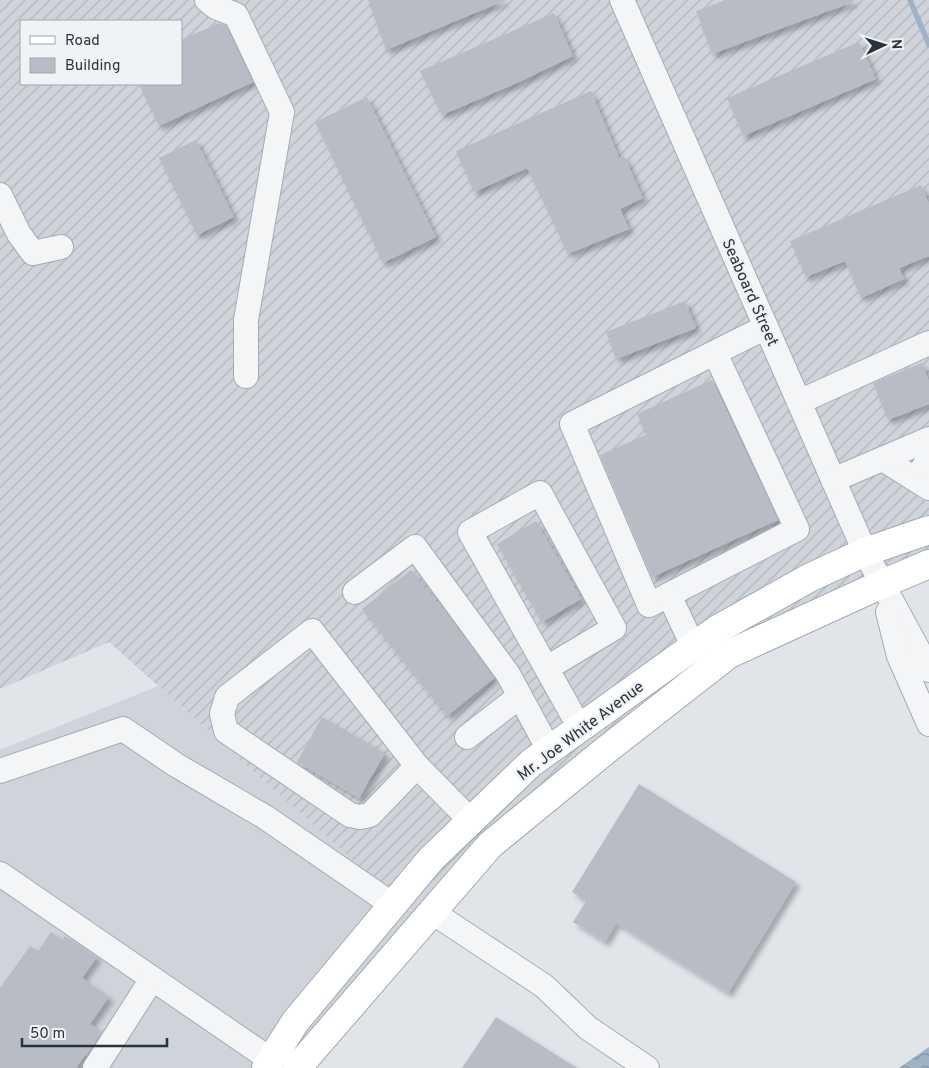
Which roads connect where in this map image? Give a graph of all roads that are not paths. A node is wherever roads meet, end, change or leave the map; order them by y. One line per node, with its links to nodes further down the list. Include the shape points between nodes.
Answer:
1 (207, 0): 8 (street, via 216,8 236,15 282,112 246,320)
2 (622, 0): 5 (street, Seaboard Street)
3 (0, 195): 4 (street, via 19,234 33,253)
4 (61, 247)
5 (766, 327): 7 (street); 9 (street, Seaboard Street)
6 (929, 343): 9 (street)
7 (715, 353): 19 (street, via 797,529); 19 (street, via 572,424 650,605)
8 (246, 376)
9 (799, 402): 13 (street, Seaboard Street)
10 (929, 439): 11 (street)
11 (883, 458): 12 (street); 13 (street)
12 (924, 471)
13 (833, 480): 15 (street, Seaboard Street)
14 (929, 530): 15 (main road, Mr. Joe White Avenue)
15 (865, 552): 17 (street, Seaboard Street); 20 (main road, Mr. Joe White Avenue, via 809,578)
16 (929, 564): 17 (main road, Mr. Joe White Avenue)
17 (882, 584): 22 (street, Seaboard Street); 24 (street, Seaboard Street, via 899,656); 33 (main road, Mr. Joe White Avenue, via 729,654 490,846)
18 (355, 592): 23 (street, via 416,547 508,674)
19 (669, 595): 20 (street)
20 (693, 646): 25 (main road, Mr. Joe White Avenue)
21 (547, 668): 21 (street, via 470,532 540,493 614,628); 25 (street)
22 (929, 670)
23 (520, 696): 26 (street); 27 (street)
24 (929, 724)
25 (580, 728): 27 (main road, Mr. Joe White Avenue)
26 (467, 736)
27 (549, 750): 30 (main road, Mr. Joe White Avenue, via 531,763)
28 (417, 766): 28 (street, via 312,630 227,697 222,714 226,731 350,815 370,815); 30 (street)
29 (0, 771): 32 (street, via 123,729 176,765 265,817)
30 (471, 821): 32 (main road, Mr. Joe White Avenue, via 430,859)
31 (0, 874): 34 (street)
32 (393, 905): 35 (main road, Mr. Joe White Avenue, via 295,1022)
33 (432, 912): 37 (main road, Mr. Joe White Avenue); 38 (street, via 544,986 588,1028)
34 (152, 979): 35 (street); 36 (street)
35 (268, 1064)
36 (95, 1068)
37 (297, 1068)
38 (646, 1068)

